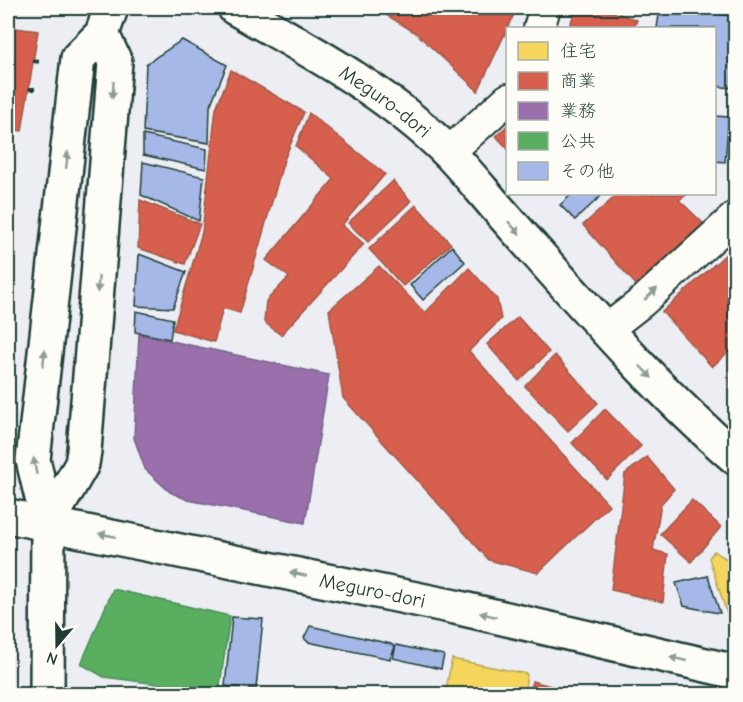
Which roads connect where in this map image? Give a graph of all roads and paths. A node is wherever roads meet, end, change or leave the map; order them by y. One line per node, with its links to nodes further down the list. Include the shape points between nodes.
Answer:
1 (235, 8): 10 (main road, Meguro-dori, via 348,74)
2 (545, 8): 4 (street)
3 (106, 21): 15 (main road, one-way to 15, via 115,62 84,451 82,464); 15 (main road, one-way to 3, via 33,460 78,58)
4 (539, 27)
5 (33, 60): 6 (path)
6 (41, 62)
7 (29, 88): 8 (path)
8 (37, 89)
9 (506, 100): 10 (street)
10 (448, 153): 12 (main road, Meguro-dori, one-way to 12)
11 (735, 216): 12 (street, one-way to 11)
12 (606, 330): 13 (main road, Meguro-dori, one-way to 13, via 692,421)
13 (735, 458)
14 (8, 516): 15 (main road, Meguro-dori)
15 (48, 523): 16 (main road, Meguro-dori, one-way to 15, via 455,607); 17 (main road)
16 (735, 672)
17 (47, 694)

